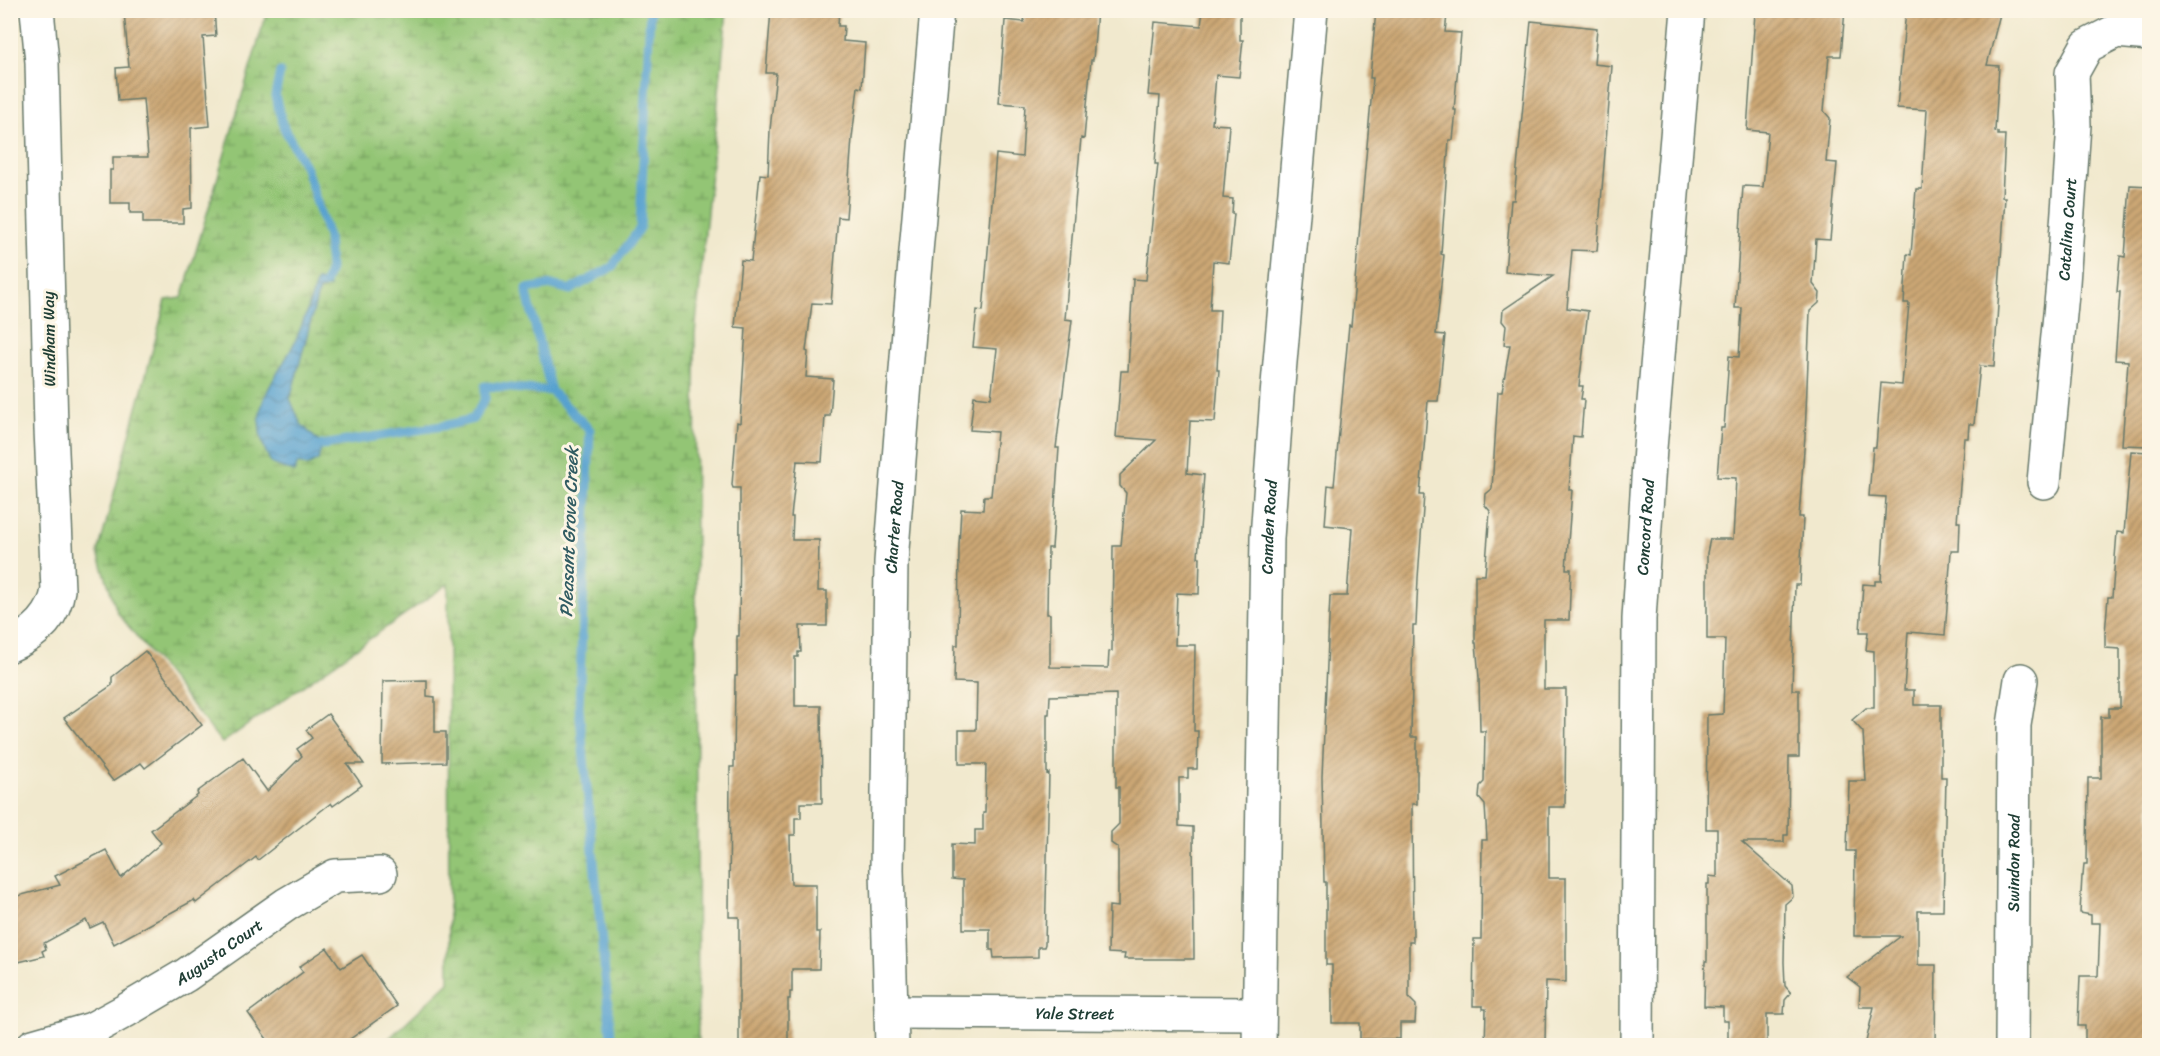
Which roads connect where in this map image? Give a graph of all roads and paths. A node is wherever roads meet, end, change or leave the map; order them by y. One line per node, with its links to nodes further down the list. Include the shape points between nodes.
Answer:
1 (37, 10): 7 (street, Windham Way, via 42,62 58,590 53,612 33,632)
2 (937, 10): 10 (street, Charter Road, via 891,562 887,870)
3 (1311, 10): 11 (street, Camden Road, via 1267,538)
4 (1688, 10): 14 (street, Concord Road, via 1639,619)
5 (2150, 34): 6 (street, Catalina Court, via 2116,31 2087,46 2072,73 2074,125)
6 (2044, 482)
7 (10, 645)
8 (2020, 680): 15 (street, Swindon Road, via 2014,725)
9 (380, 874): 12 (street, Augusta Court, via 336,876 125,1011 92,1029)
10 (891, 1012): 11 (street, Yale Street); 13 (street, Charter Road)
11 (1259, 1030)
12 (50, 1043)
13 (892, 1046)
14 (1637, 1046)
15 (2013, 1046)

